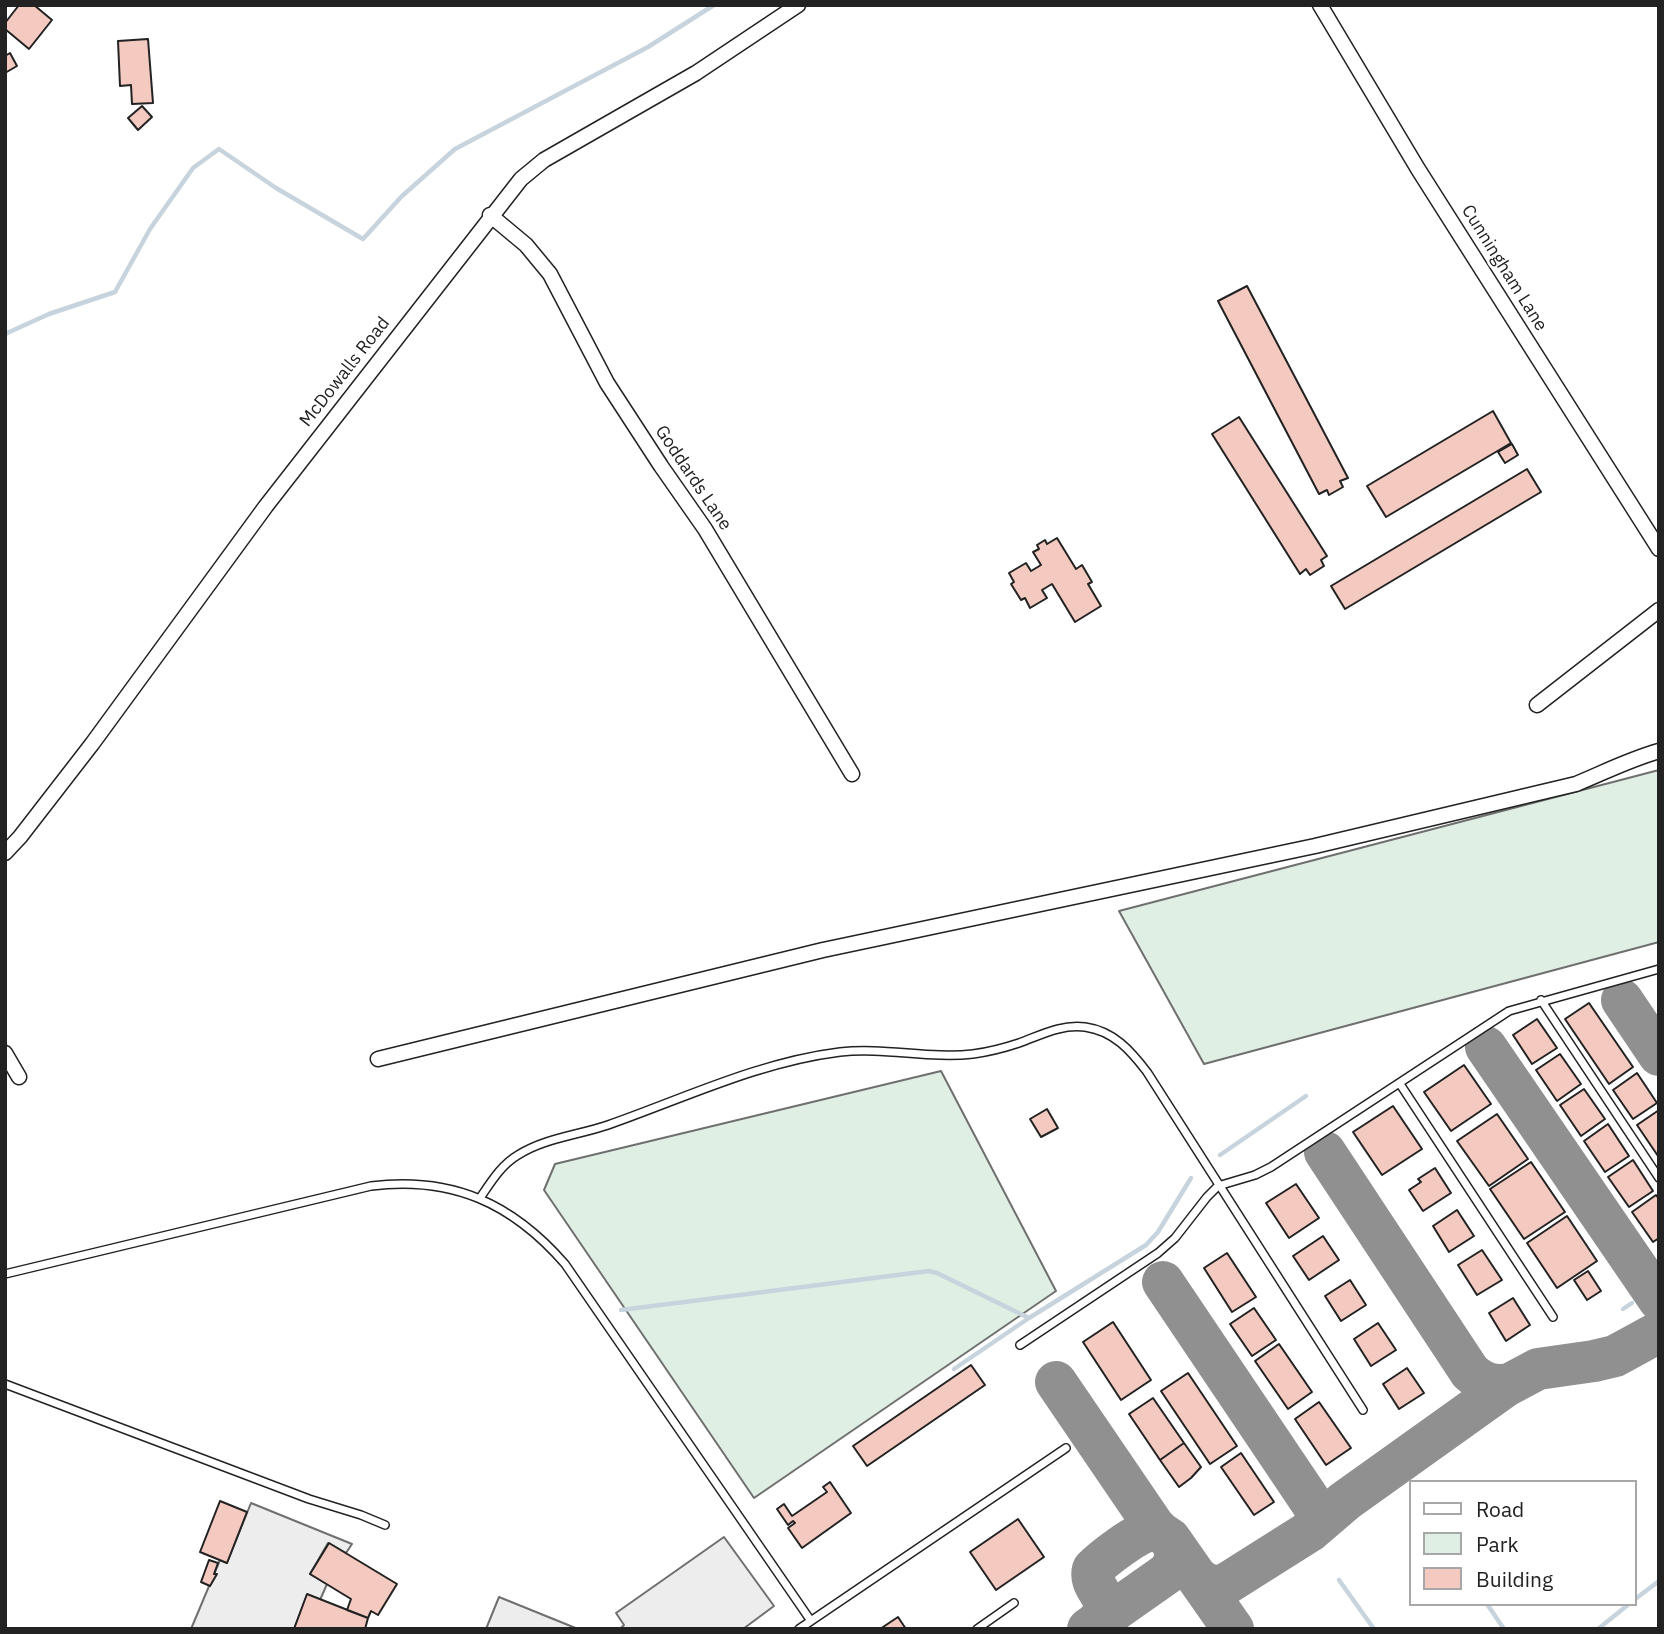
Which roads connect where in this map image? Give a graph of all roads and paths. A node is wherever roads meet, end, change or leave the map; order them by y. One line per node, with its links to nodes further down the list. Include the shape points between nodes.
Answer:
1 (799, 5): 3 (street, McDowalls Road, via 696,73 544,160)
2 (1320, 5): 4 (street, Cunningham Lane, via 1418,169)
3 (490, 215): 8 (street, Goddards Lane, via 526,245 550,274 607,383 705,529); 9 (street, McDowalls Road, via 265,506 41,812)
4 (1659, 549)
5 (1659, 610): 6 (street)
6 (1536, 705)
7 (1659, 751): 13 (street, via 1576,783 1315,846 823,950)
8 (852, 774)
9 (5, 853)
10 (1659, 969): 11 (lane)
11 (1541, 1000): 15 (lane, via 1509,1011); 16 (lane)
12 (5, 1053): 14 (street)
13 (378, 1059)
14 (19, 1077)
15 (1400, 1084): 17 (lane, via 1271,1167); 20 (lane)
16 (1659, 1178)
17 (1218, 1186): 18 (lane, via 1129,1049 1097,1030 1068,1027 969,1054 843,1052 777,1064 531,1147 501,1169); 21 (lane, via 1158,1253); 23 (lane)
18 (480, 1198): 19 (lane, via 440,1186 371,1186); 27 (lane, via 523,1222 565,1264)
19 (5, 1274)
20 (1553, 1317)
21 (1020, 1345)
22 (5, 1384): 25 (lane)
23 (1363, 1410)
24 (1066, 1448): 27 (lane)
25 (386, 1525)
26 (1014, 1603): 29 (lane)
27 (811, 1621): 28 (lane)
28 (799, 1629)
29 (977, 1629)

